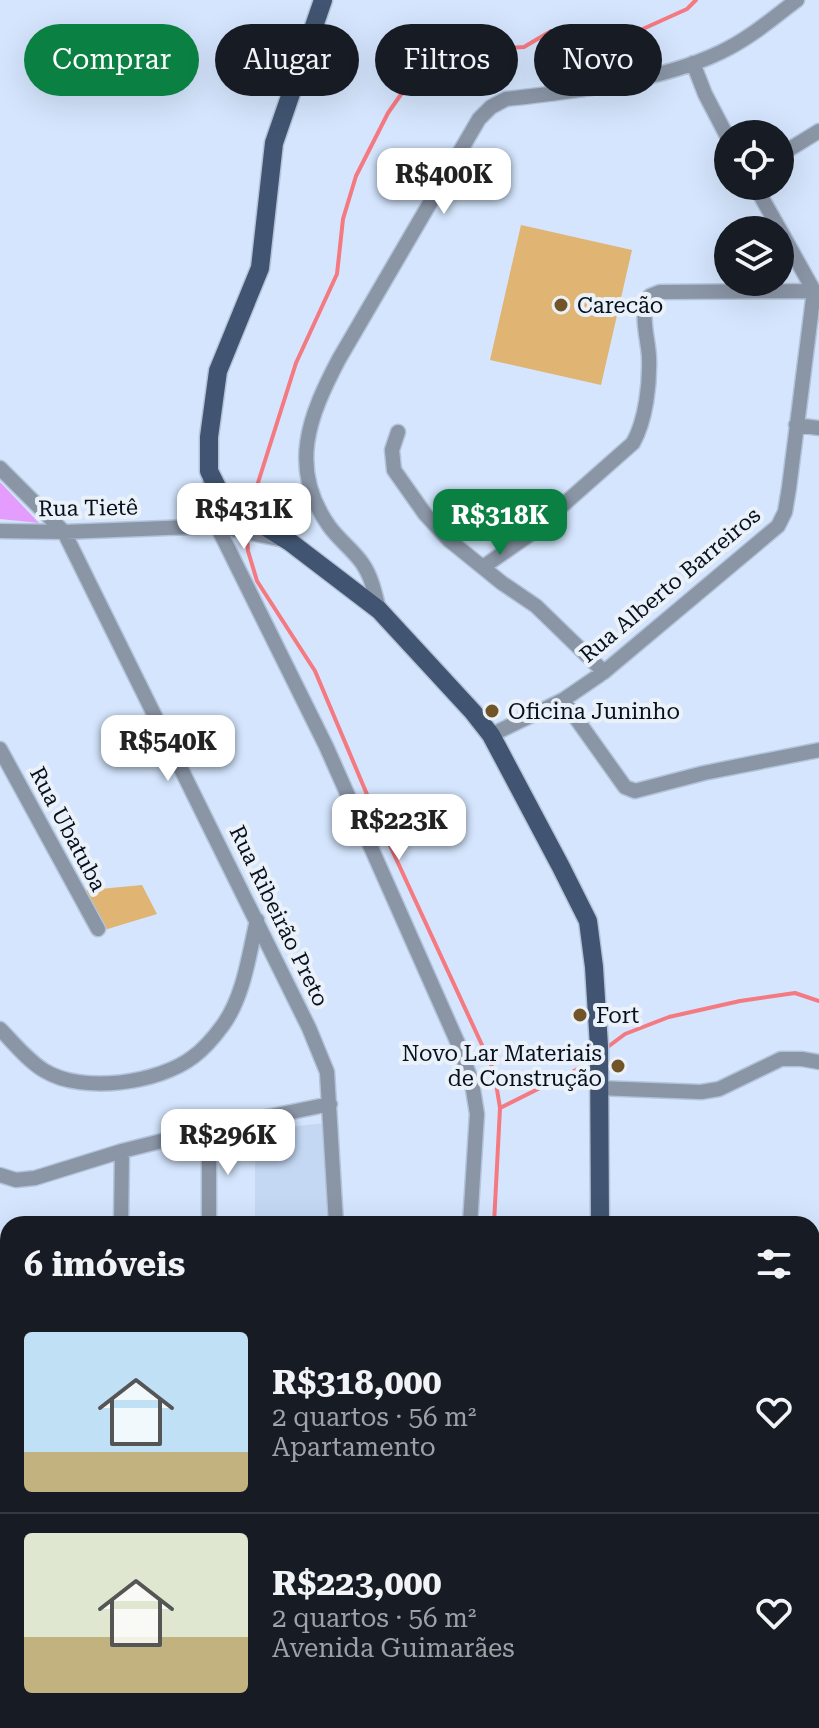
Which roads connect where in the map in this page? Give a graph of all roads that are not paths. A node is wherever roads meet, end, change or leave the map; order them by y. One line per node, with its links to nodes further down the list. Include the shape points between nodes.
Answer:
1 (323, 0): 13 (main road, via 274,143 260,268 218,371)
2 (797, 0): 3 (street, via 745,39)
3 (693, 63): 4 (street); 19 (street, via 613,84 506,99 491,107 399,254 321,393 305,457 317,508 362,563)
4 (719, 120)
5 (819, 131): 6 (street)
6 (794, 146)
7 (794, 255): 8 (street)
8 (814, 291): 9 (street, Rua Alberto Barreiros); 18 (street, via 650,296 644,311 649,359 644,408 633,443 529,535)
9 (796, 425): 10 (street); 20 (street, Rua Alberto Barreiros, via 787,503 778,526)
10 (819, 428)
11 (398, 432): 18 (street, via 392,450 394,470 425,514)
12 (0, 468): 16 (street, Rua Ribeirão Preto)
13 (209, 471): 14 (street); 17 (main road, via 225,499)
14 (220, 527): 16 (street, Rua Tietê); 17 (street, Rua Tietê); 37 (street, via 326,746 460,1048 477,1114)
15 (0, 531): 16 (street, Rua Tietê)
16 (64, 532): 25 (street, Rua Ribeirão Preto)
17 (290, 542): 19 (main road)
18 (483, 567): 20 (street, via 536,606)
19 (379, 610): 22 (main road)
20 (604, 672): 21 (street, Rua Alberto Barreiros)
21 (563, 700): 22 (street, Rua Alberto Barreiros); 24 (street, via 625,787 635,791)
22 (491, 735): 29 (main road, via 588,921)
23 (0, 749): 26 (street, Rua Ubatuba)
24 (819, 750)
25 (257, 920): 27 (street, via 240,987 224,1024 194,1057 164,1073 124,1082 77,1082 45,1071); 30 (street, Rua Ribeirão Preto, via 327,1072)
26 (98, 929)
27 (0, 1029)
28 (819, 1062): 29 (street, via 781,1059 719,1089 701,1092)
29 (598, 1079): 38 (main road)
30 (330, 1104): 31 (street); 36 (street, Rua Ribeirão Preto)
31 (209, 1129): 32 (street); 35 (street)
32 (122, 1151): 33 (street, via 35,1178); 34 (street)
33 (0, 1175)
34 (121, 1216)
35 (209, 1216)
36 (336, 1216)
37 (471, 1216)
38 (600, 1216)

